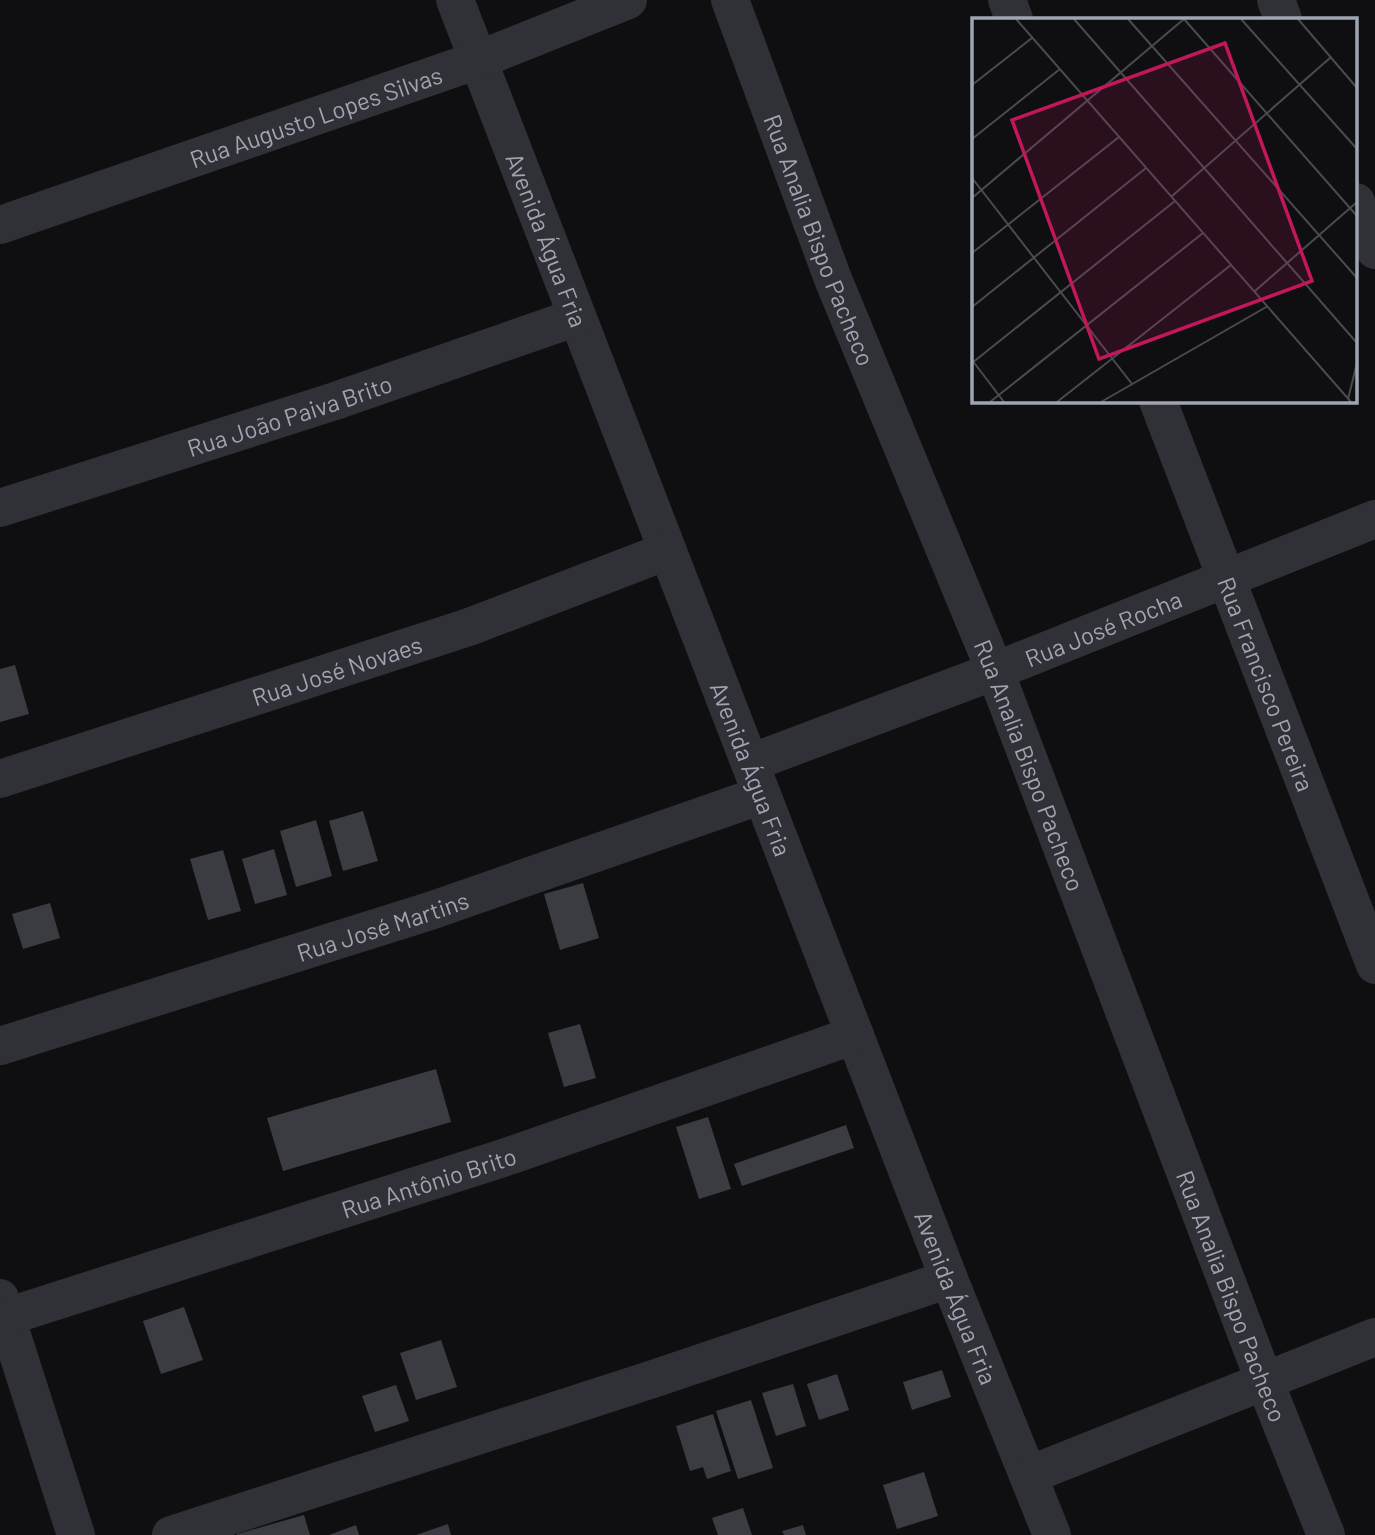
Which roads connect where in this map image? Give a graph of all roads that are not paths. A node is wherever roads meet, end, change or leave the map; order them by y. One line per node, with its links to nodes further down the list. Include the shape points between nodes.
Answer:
1 (455, 0): 8 (street, Avenida Água Fria)
2 (628, 0): 8 (street, Rua Augusto Lopes Silvas)
3 (730, 0): 18 (street, Rua Analia Bispo Pacheco, via 833,279)
4 (1007, 0): 6 (street)
5 (1276, 0): 7 (street)
6 (1014, 18)
7 (1283, 18)
8 (478, 60): 10 (street, Rua Augusto Lopes Silvas); 12 (street, Avenida Água Fria)
9 (1358, 207): 11 (street)
10 (0, 225)
11 (1375, 250)
12 (577, 317): 14 (street, Rua João Paiva Brito, via 335,401); 16 (street, Avenida Água Fria)
13 (1158, 402): 17 (street, Rua Francisco Pereira)
14 (0, 508)
15 (1375, 519): 17 (street, Rua José Rocha)
16 (667, 551): 19 (street, Rua José Novaes, via 469,627); 20 (street, Avenida Água Fria)
17 (1225, 579): 18 (street, Rua José Rocha); 21 (street, Rua Francisco Pereira)
18 (995, 671): 20 (street, Rua José Rocha); 27 (street, Rua Analia Bispo Pacheco)
19 (0, 779)
20 (756, 779): 22 (street, Avenida Água Fria); 23 (street, Rua José Martins, via 430,911)
21 (1375, 965)
22 (855, 1035): 24 (street, Avenida Água Fria); 25 (street, Rua Antônio Brito, via 509,1156)
23 (0, 1046)
24 (949, 1279): 28 (street, Avenida Água Fria); 30 (street)
25 (2, 1311): 29 (street)
26 (1375, 1336): 27 (street)
27 (1264, 1380): 28 (street); 32 (street, Rua Analia Bispo Pacheco)
28 (1029, 1475): 31 (street, Avenida Água Fria)
29 (76, 1535)
30 (171, 1535)
31 (1052, 1535)
32 (1326, 1535)

